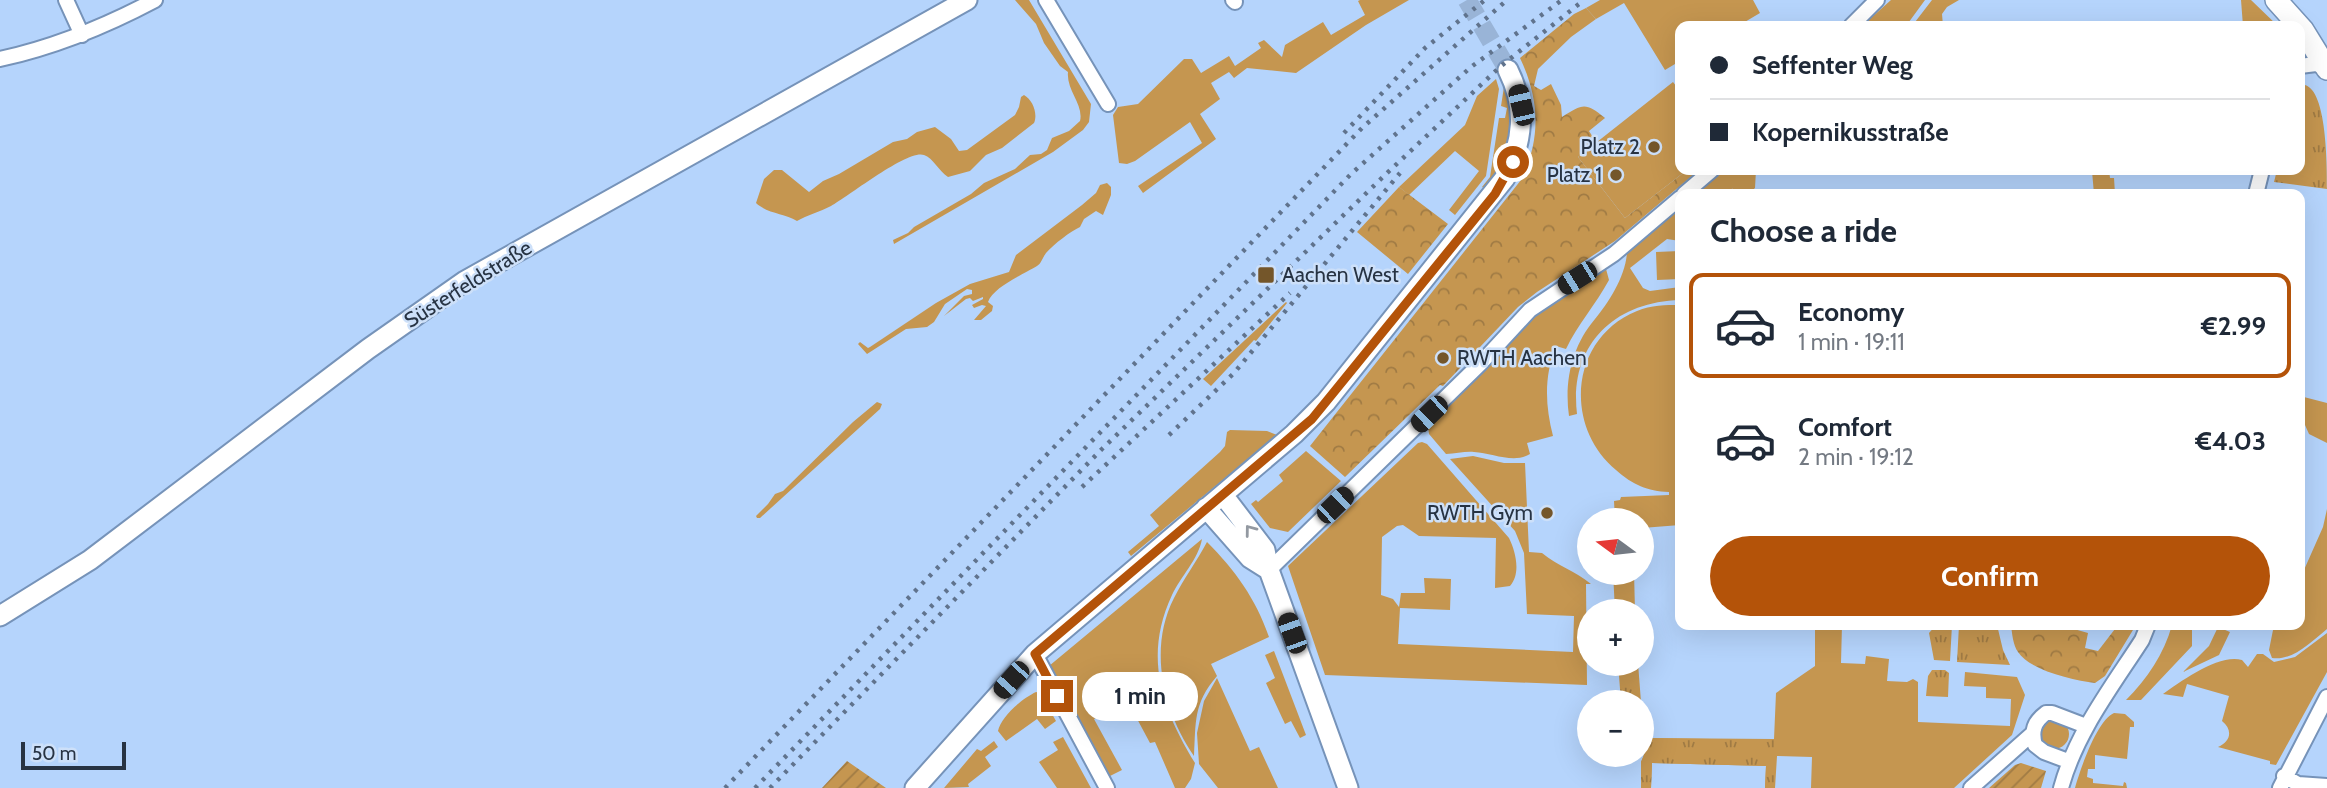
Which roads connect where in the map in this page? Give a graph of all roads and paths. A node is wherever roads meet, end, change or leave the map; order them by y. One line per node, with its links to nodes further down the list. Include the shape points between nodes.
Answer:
1 (66, 0): 9 (street)
2 (156, 0): 9 (street)
3 (967, 0): 22 (street, Süsterfeldstraße, via 465,281 90,560)
4 (1046, 0): 15 (street)
5 (1877, 0): 7 (street)
6 (2276, 0): 8 (main road)
7 (1856, 21)
8 (2292, 21)
9 (82, 35): 11 (street)
10 (2305, 38): 13 (main road)
11 (0, 59)
12 (2305, 66): 13 (street)
13 (2327, 68)
14 (1508, 70): 19 (street, via 1517,87 1522,123 1518,150 1505,178 1312,419)
15 (1108, 104)
16 (1706, 175): 17 (street)
17 (1690, 189)
18 (1675, 202): 21 (street, via 1614,254 1530,310)
19 (1223, 495): 20 (street); 21 (street, one-way to 19, via 1265,550)
20 (1206, 508): 21 (street, via 1250,558); 24 (street)
21 (1269, 570): 33 (street)
22 (0, 616)
23 (2146, 630): 26 (street)
24 (1035, 654): 31 (street); 32 (street)
25 (2327, 697): 29 (street)
26 (2086, 726): 27 (street, via 2046,713); 28 (street)
27 (2032, 734): 28 (street, via 2035,746); 34 (street)
28 (2068, 761): 35 (street)
29 (2282, 782): 30 (street)
30 (2327, 786)
31 (915, 788)
32 (1107, 788)
33 (1348, 788)
34 (1971, 788)
35 (2060, 788)

